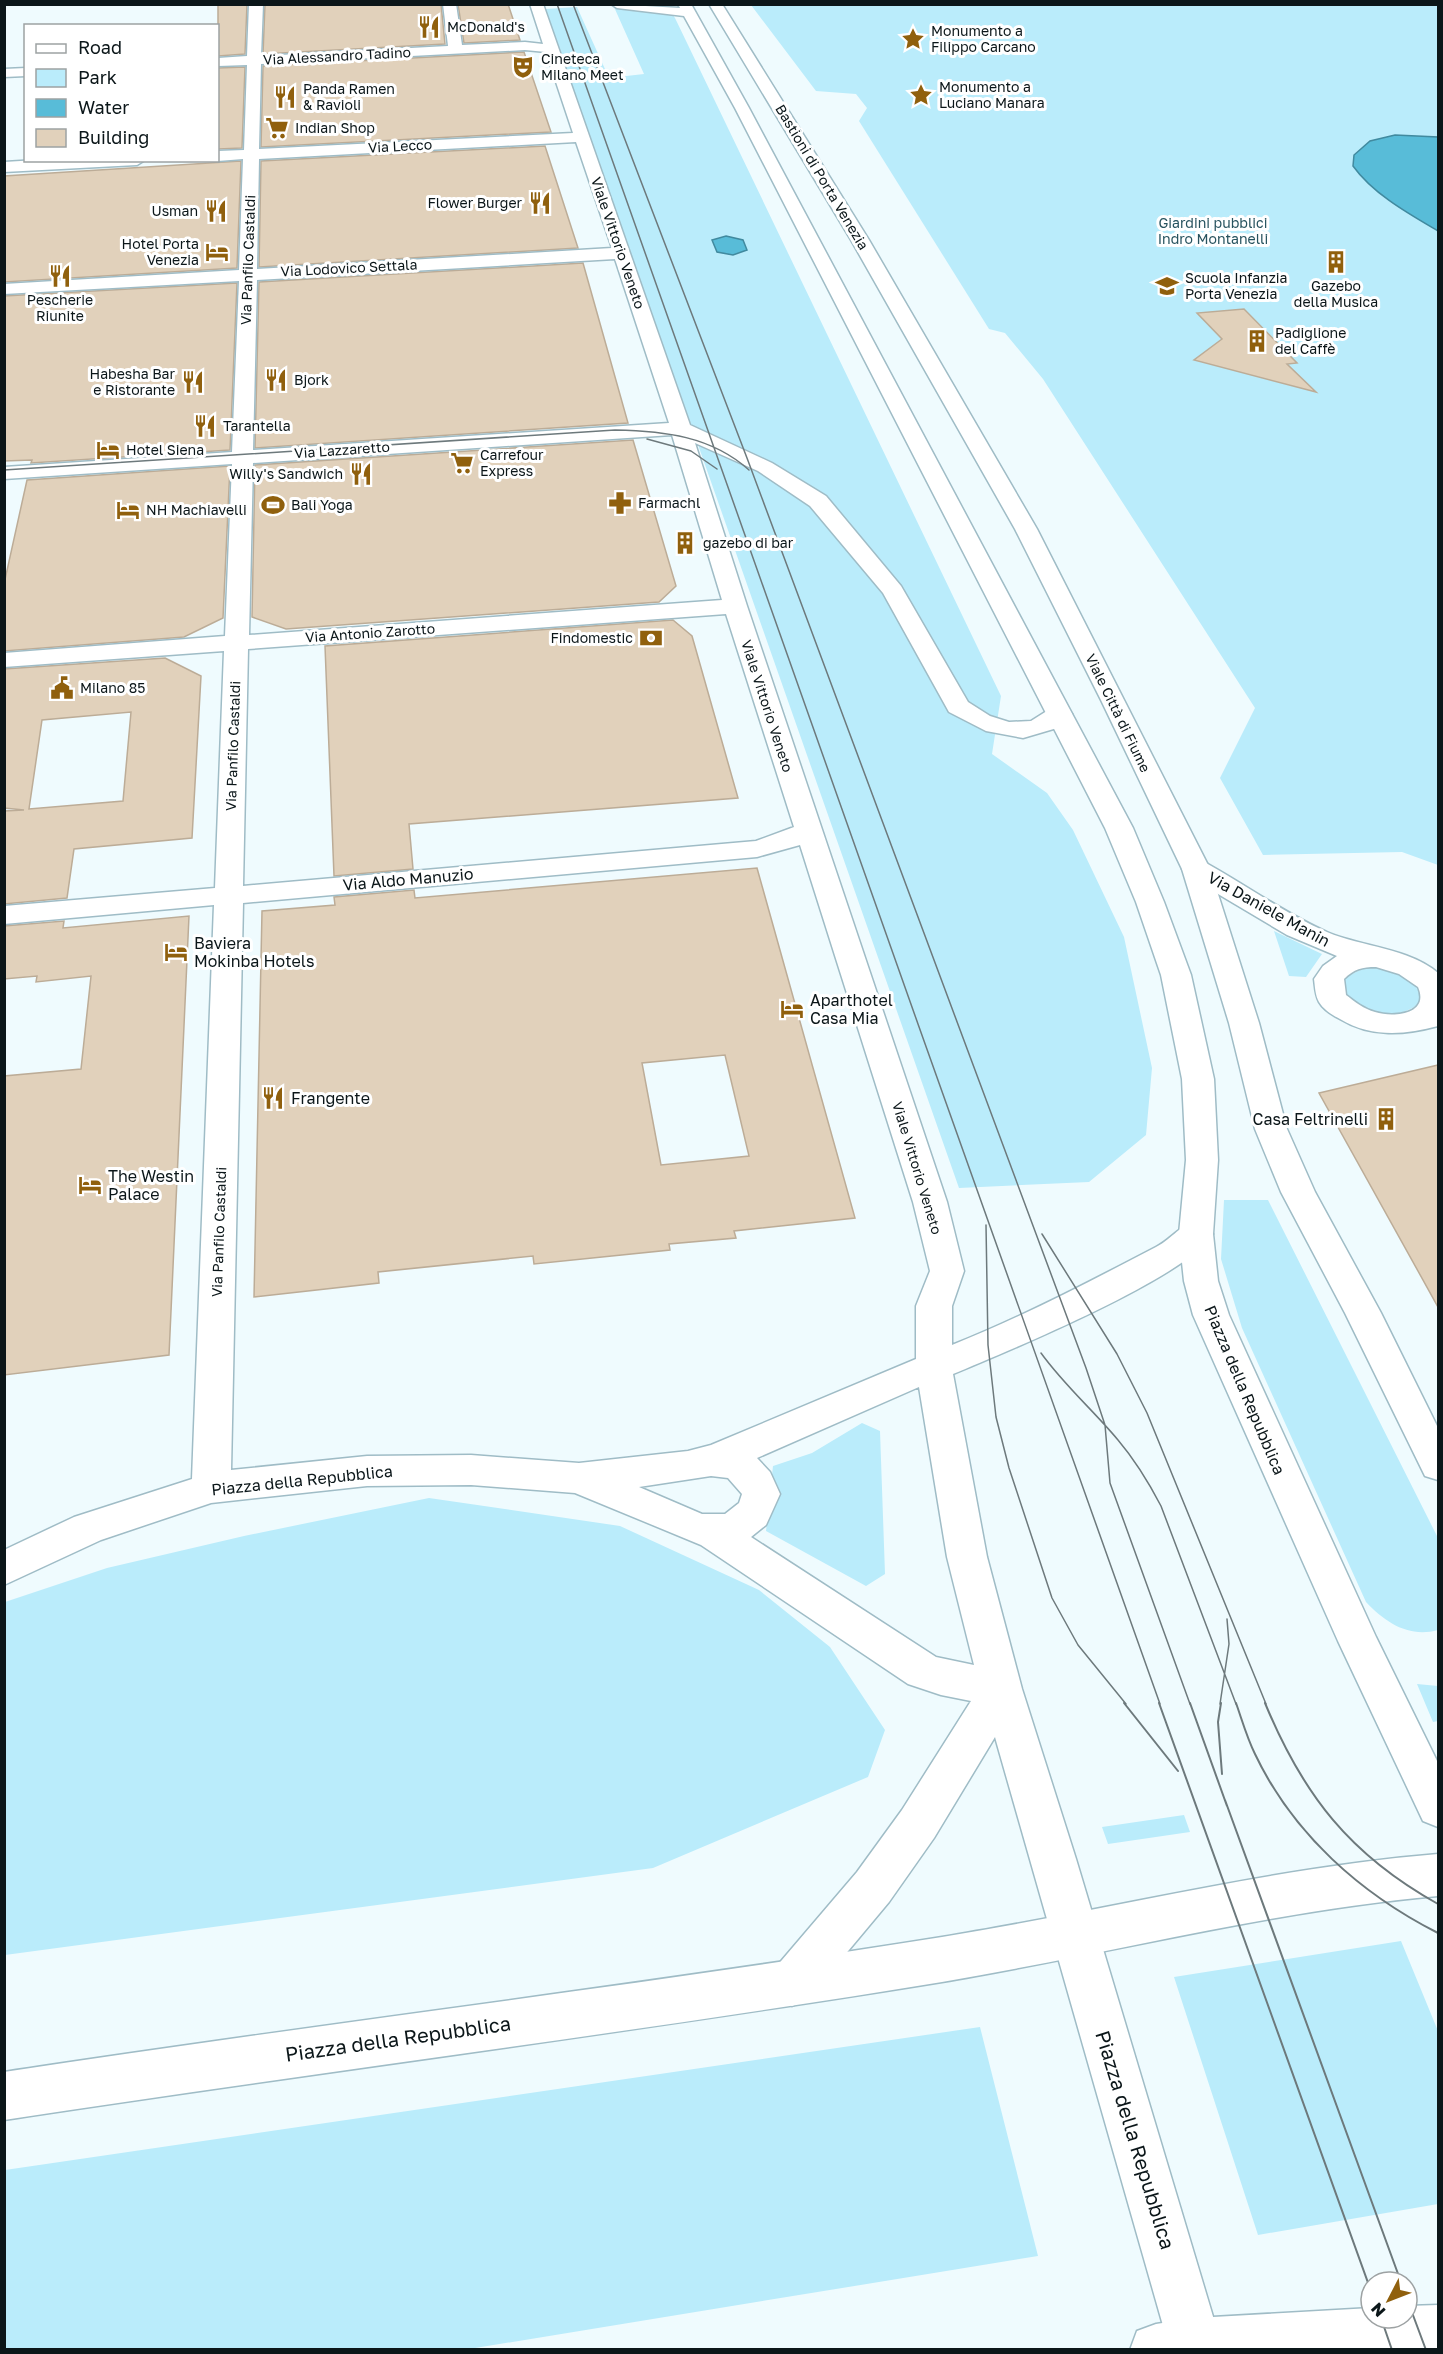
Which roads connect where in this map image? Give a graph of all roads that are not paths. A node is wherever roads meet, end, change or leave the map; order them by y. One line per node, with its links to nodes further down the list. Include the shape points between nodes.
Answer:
1 (256, 4): 9 (street, Via Panfilo Castaldi)
2 (449, 4): 8 (street)
3 (536, 4): 7 (street, Viale Vittorio Veneto)
4 (616, 4): 6 (street)
5 (715, 4): 21 (street, Bastioni di Porta Venezia)
6 (686, 9): 28 (street)
7 (552, 49): 8 (street, Via Alessandro Tadino, via 525,46); 13 (street, Viale Vittorio Veneto)
8 (456, 50): 9 (street, Via Alessandro Tadino)
9 (254, 60): 10 (street, Via Alessandro Tadino); 14 (street, Via Panfilo Castaldi)
10 (219, 62)
11 (24, 72): 12 (street)
12 (4, 73)
13 (582, 137): 14 (street, Via Lecco); 18 (street, Viale Vittorio Veneto)
14 (251, 154): 15 (street, Via Lecco); 19 (street, Via Panfilo Castaldi)
15 (219, 156)
16 (99, 162): 17 (street)
17 (4, 167)
18 (621, 253): 19 (street, Via Lodovico Settala); 22 (street, Viale Vittorio Veneto)
19 (248, 273): 20 (street, Via Lodovico Settala); 23 (street, Via Panfilo Castaldi)
20 (4, 289)
21 (924, 352): 30 (street, Viale Città di Fiume, via 1026,529)
22 (680, 428): 23 (street, Via Lazzaretto); 25 (street, Viale Vittorio Veneto); 28 (street, via 765,468 818,501 892,591 958,707 973,719 1009,729 1044,726)
23 (242, 456): 24 (street, Via Lazzaretto); 26 (street, Via Panfilo Castaldi)
24 (4, 473)
25 (735, 606): 26 (street, Via Antonio Zarotto); 29 (street, Viale Vittorio Veneto)
26 (236, 644): 27 (street, Via Antonio Zarotto); 31 (street, Via Panfilo Castaldi)
27 (4, 660)
28 (1059, 714): 36 (street, via 1119,828 1176,975 1198,1079 1202,1160)
29 (808, 831): 31 (street, Via Aldo Manuzio, via 757,849); 37 (street, Viale Vittorio Veneto, via 930,1202 947,1271 934,1306)
30 (1196, 869): 33 (street, Via Daniele Manin, via 1323,941); 39 (street, Viale Città di Fiume, via 1271,1129 1298,1192)
31 (230, 894): 32 (street, Via Aldo Manuzio); 41 (street, Via Panfilo Castaldi)
32 (4, 915)
33 (1377, 958): 34 (street, Via Daniele Manin); 35 (street, Via Daniele Manin, via 1347,962 1335,969 1329,978 1332,999 1356,1016 1379,1024 1399,1025)
34 (1426, 969): 35 (street, Via Daniele Manin, via 1437,1000)
35 (1427, 1019)
36 (1196, 1234): 37 (street, Piazza della Repubblica, via 1177,1251 1139,1273); 45 (street, Piazza della Repubblica, via 1201,1281 1218,1334)
37 (934, 1367): 38 (street, Piazza della Repubblica); 44 (street, Piazza della Repubblica, via 965,1547)
38 (703, 1463): 40 (street, Piazza della Repubblica); 42 (street, via 679,1475 672,1487 671,1501); 42 (street, Piazza della Repubblica, via 741,1465 751,1473 761,1494 754,1514 743,1525)
39 (1438, 1465)
40 (579, 1478): 41 (street, Piazza della Repubblica, via 471,1470 403,1470); 42 (street, Piazza della Repubblica)
41 (210, 1488): 43 (street, Piazza della Repubblica, via 88,1528)
42 (697, 1526): 44 (street, Piazza della Repubblica, via 923,1671)
43 (4, 1569)
44 (1001, 1689): 47 (street, Piazza della Repubblica); 48 (street, via 918,1824 873,1887)
45 (1438, 1807)
46 (1438, 1875): 47 (street, Piazza della Repubblica, via 1394,1877 1260,1896)
47 (1075, 1936): 48 (street, Piazza della Repubblica); 51 (street, Piazza della Repubblica)
48 (792, 1983): 49 (street, Piazza della Repubblica)
49 (4, 2097)
50 (1438, 2331): 51 (street, Piazza della Repubblica)
51 (1183, 2348)

